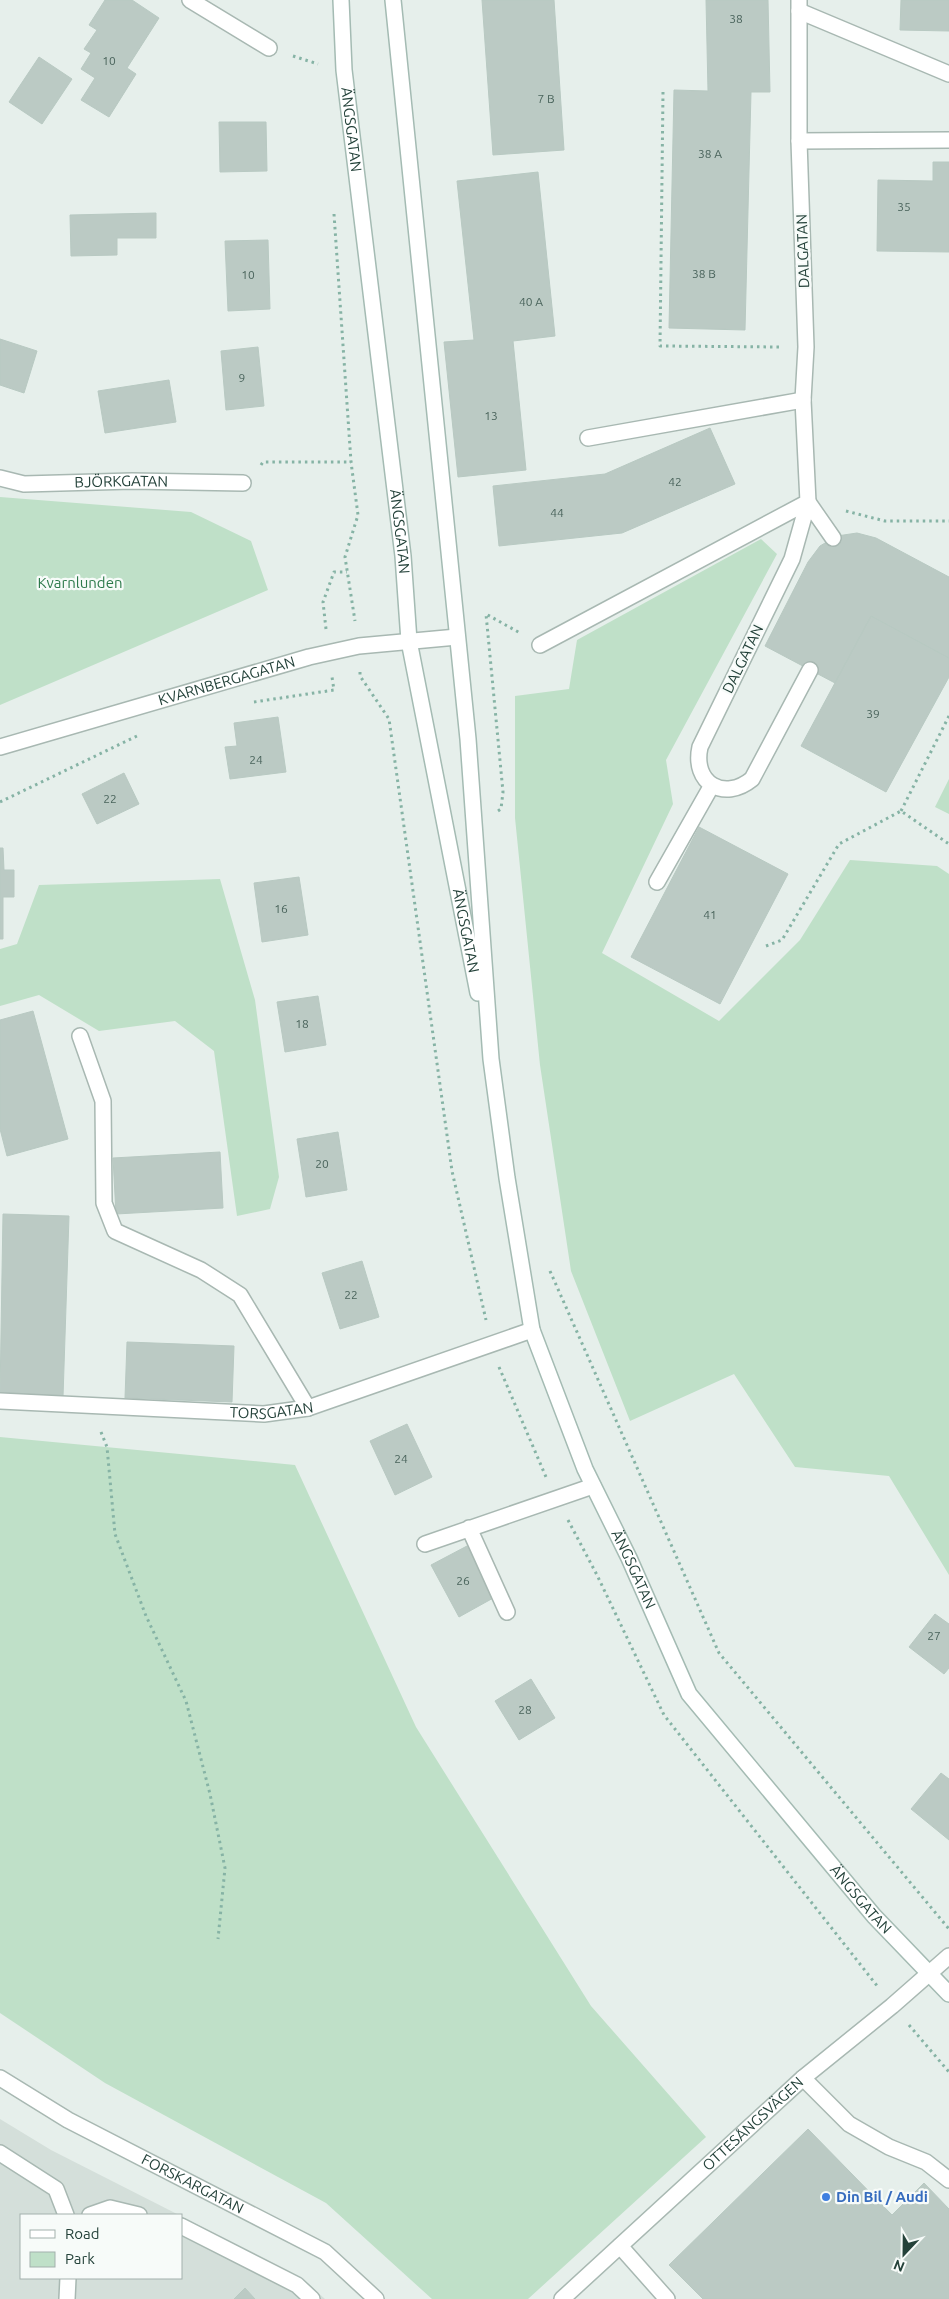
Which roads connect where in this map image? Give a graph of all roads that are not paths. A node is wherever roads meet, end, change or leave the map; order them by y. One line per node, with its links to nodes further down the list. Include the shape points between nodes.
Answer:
1 (190, 0): 5 (main road)
2 (341, 0): 16 (main road, ÄNGSGATAN, via 344,70 403,556)
3 (393, 0): 15 (main road, ÄNGSGATAN)
4 (799, 6): 6 (main road); 8 (main road, DALGATAN)
5 (269, 48)
6 (949, 74)
7 (949, 140): 8 (main road)
8 (799, 141): 9 (main road, DALGATAN, via 806,347)
9 (803, 400): 10 (main road); 13 (main road, DALGATAN)
10 (588, 438)
11 (0, 478): 12 (main road, BJÖRKGATAN, via 24,484)
12 (243, 483)
13 (808, 502): 14 (main road); 17 (main road); 20 (main road, DALGATAN, via 792,558 700,747 699,767)
14 (833, 538)
15 (457, 638): 16 (main road, KVARNBERGAGATAN); 23 (main road, ÄNGSGATAN, via 468,739)
16 (409, 641): 19 (main road, KVARNBERGAGATAN, via 359,646 309,658); 23 (main road, ÄNGSGATAN)
17 (540, 645)
18 (810, 670): 20 (main road, via 752,779 733,790)
19 (0, 747)
20 (712, 785): 21 (main road)
21 (657, 882)
22 (80, 1036): 26 (main road, via 103,1101 104,1203 115,1231 201,1270 240,1295)
23 (491, 1059): 24 (main road, ÄNGSGATAN)
24 (532, 1330): 26 (main road, TORSGATAN); 27 (main road, ÄNGSGATAN)
25 (0, 1401): 26 (main road, TORSGATAN, via 264,1414)
26 (308, 1408)
27 (593, 1486): 28 (main road); 32 (main road, ÄNGSGATAN, via 690,1694 874,1916)
28 (469, 1528): 29 (main road); 30 (main road)
29 (424, 1544)
30 (507, 1612)
31 (949, 1956): 32 (main road, OTTESÅNGSVÄGEN)
32 (930, 1974): 33 (main road, ÄNGSGATAN); 35 (main road, OTTESÅNGSVÄGEN)
33 (949, 1994)
34 (0, 2078): 46 (main road, FORSKARGATAN, via 68,2120 326,2252)
35 (803, 2078): 37 (main road, via 849,2124 889,2147 926,2162); 42 (main road, OTTESÅNGSVÄGEN)
36 (0, 2153): 38 (main road, via 56,2189)
37 (949, 2180)
38 (66, 2214)
39 (93, 2214): 40 (main road, via 110,2208)
40 (135, 2214)
41 (182, 2227): 45 (main road, via 297,2285)
42 (620, 2246): 47 (main road, OTTESÅNGSVÄGEN); 48 (main road)
43 (68, 2279): 44 (main road)
44 (67, 2299)
45 (312, 2299)
46 (376, 2299)
47 (562, 2299)
48 (667, 2299)

